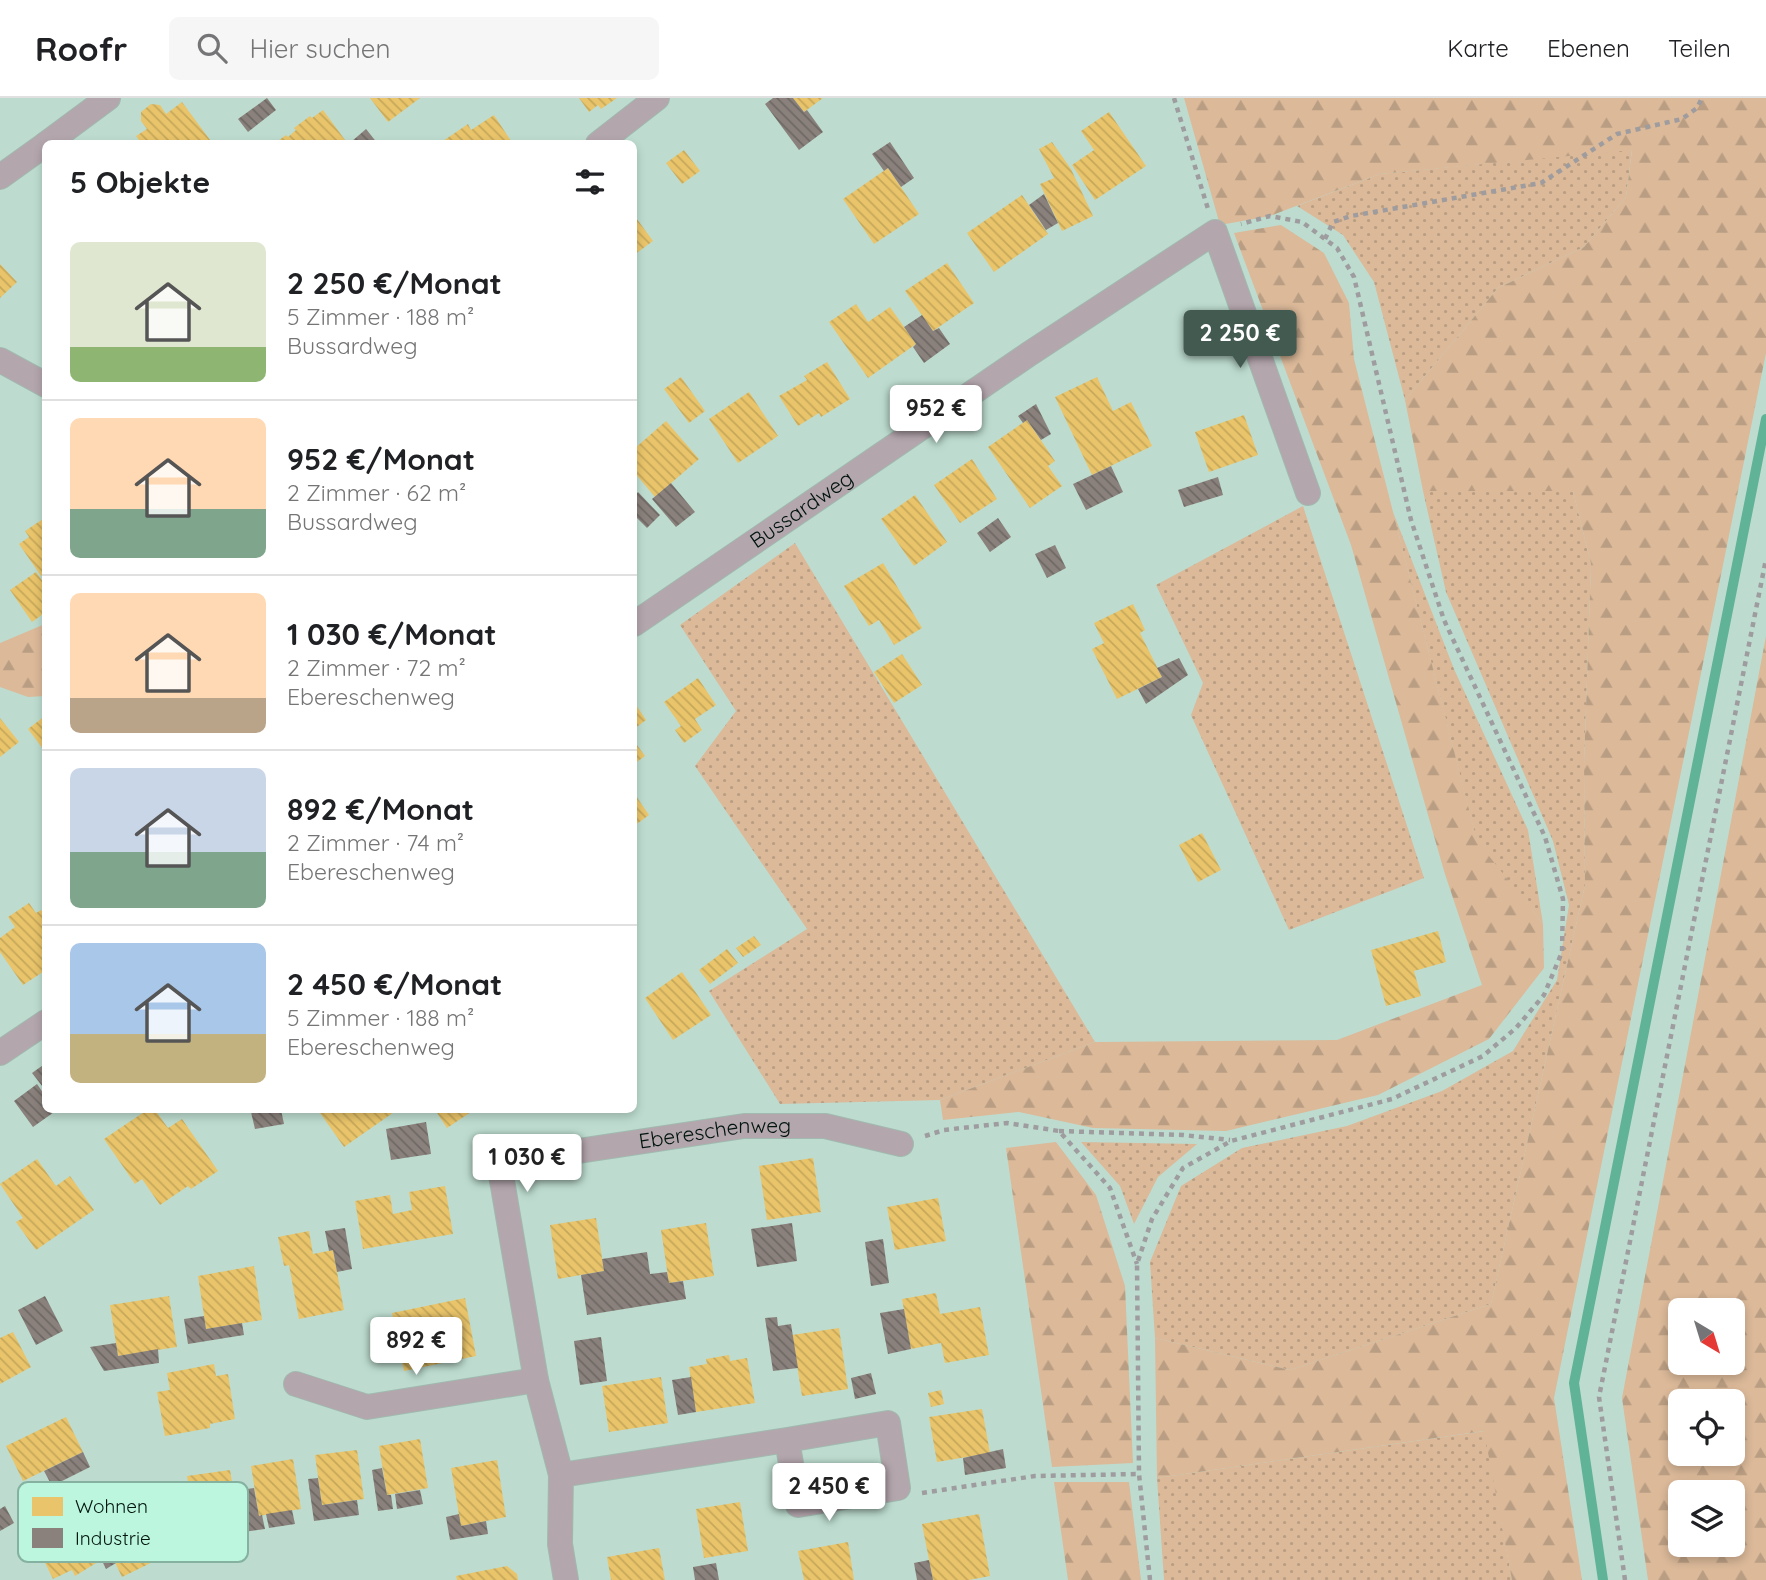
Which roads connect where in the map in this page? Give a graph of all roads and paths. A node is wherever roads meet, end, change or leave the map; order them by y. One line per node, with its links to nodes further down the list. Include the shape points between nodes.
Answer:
1 (108, 98): 5 (street)
2 (657, 98): 6 (street)
3 (1174, 98): 9 (path)
4 (1702, 98): 10 (path, via 1698,108 1682,119 1617,134 1541,183 1351,216 1333,222)
5 (51, 140)
6 (603, 140)
7 (42, 147): 8 (street)
8 (0, 177)
9 (1215, 232): 10 (path, via 1270,216 1302,222); 13 (street); 15 (street, Bussardweg)
10 (1325, 239): 19 (path, via 1337,248 1354,277 1411,520 1444,620 1545,837 1563,898 1562,952 1544,995 1516,1028 1483,1056 1392,1100)
11 (0, 360): 12 (street)
12 (42, 384)
13 (1308, 493)
14 (1766, 559): 30 (path, via 1599,1397)
15 (637, 622)
16 (42, 1025): 17 (street)
17 (0, 1053)
18 (1059, 1131): 19 (path); 20 (path, via 1007,1123 944,1130); 21 (path, via 1110,1188)
19 (1231, 1140): 21 (path, via 1183,1168 1152,1219)
20 (901, 1144): 22 (street, Ebereschenweg, via 825,1126 744,1126 499,1163)
21 (1137, 1264): 25 (path)
22 (536, 1380): 23 (street, via 367,1407); 26 (street, Ebereschenweg)
23 (296, 1384)
24 (787, 1440): 26 (street); 27 (street, via 798,1505); 27 (street, via 888,1423)
25 (1139, 1474): 27 (path, via 1035,1476 921,1494); 29 (path)
26 (561, 1475): 28 (street, Ebereschenweg, via 560,1544)
27 (898, 1488)
28 (566, 1580)
29 (1150, 1580)
30 (1625, 1580)

